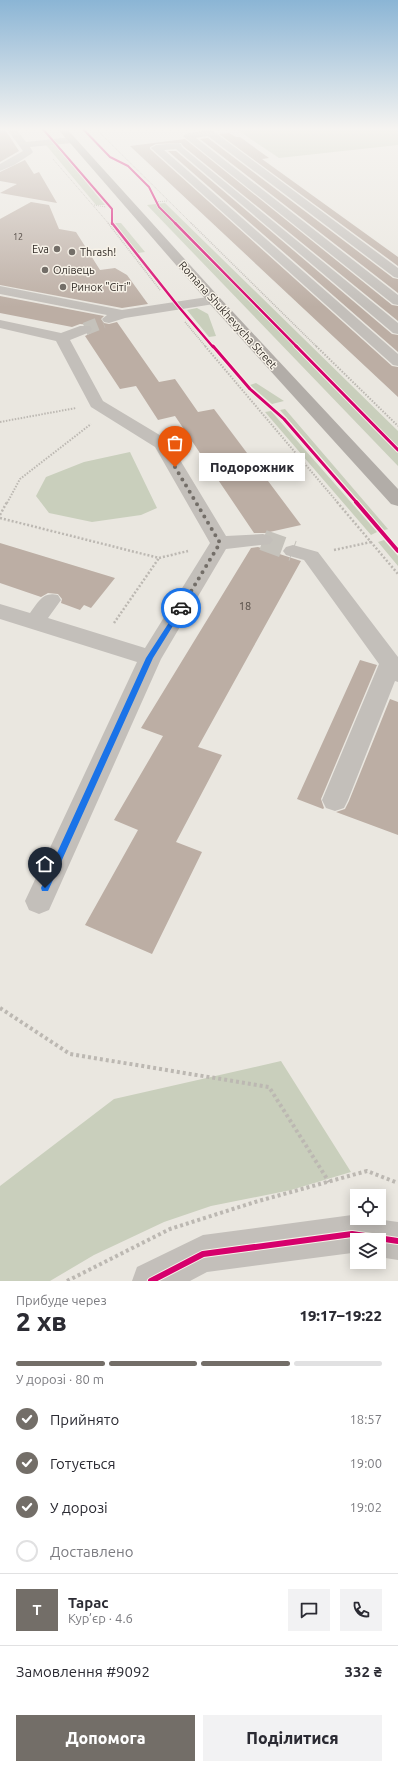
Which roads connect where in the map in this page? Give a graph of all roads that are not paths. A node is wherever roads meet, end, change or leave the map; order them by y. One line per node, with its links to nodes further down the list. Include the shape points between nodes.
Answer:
1 (115, 188): 8 (main road, Romana Shukhevycha Street)
2 (201, 188): 16 (street)
3 (228, 188): 14 (street)
4 (254, 188): 9 (street)
5 (283, 188): 6 (street)
6 (398, 274)
7 (0, 290): 10 (street)
8 (214, 300): 10 (street); 17 (main road, Romana Shukhevycha Street)
9 (398, 301)
10 (122, 314): 11 (street)
11 (103, 322)
12 (0, 324): 15 (street)
13 (85, 329): 15 (street)
14 (398, 330)
15 (62, 338): 19 (street, via 103,407 162,444)
16 (398, 362)
17 (398, 500)
18 (263, 540): 19 (street)
19 (220, 543): 24 (street)
20 (302, 553): 25 (street)
21 (51, 600): 22 (street)
22 (17, 617): 23 (street); 24 (street)
23 (0, 629)
24 (150, 658): 27 (street)
25 (394, 669): 26 (street)
26 (335, 800)
27 (39, 900)
28 (398, 1241): 29 (street, via 352,1234 203,1254)
29 (151, 1281)

